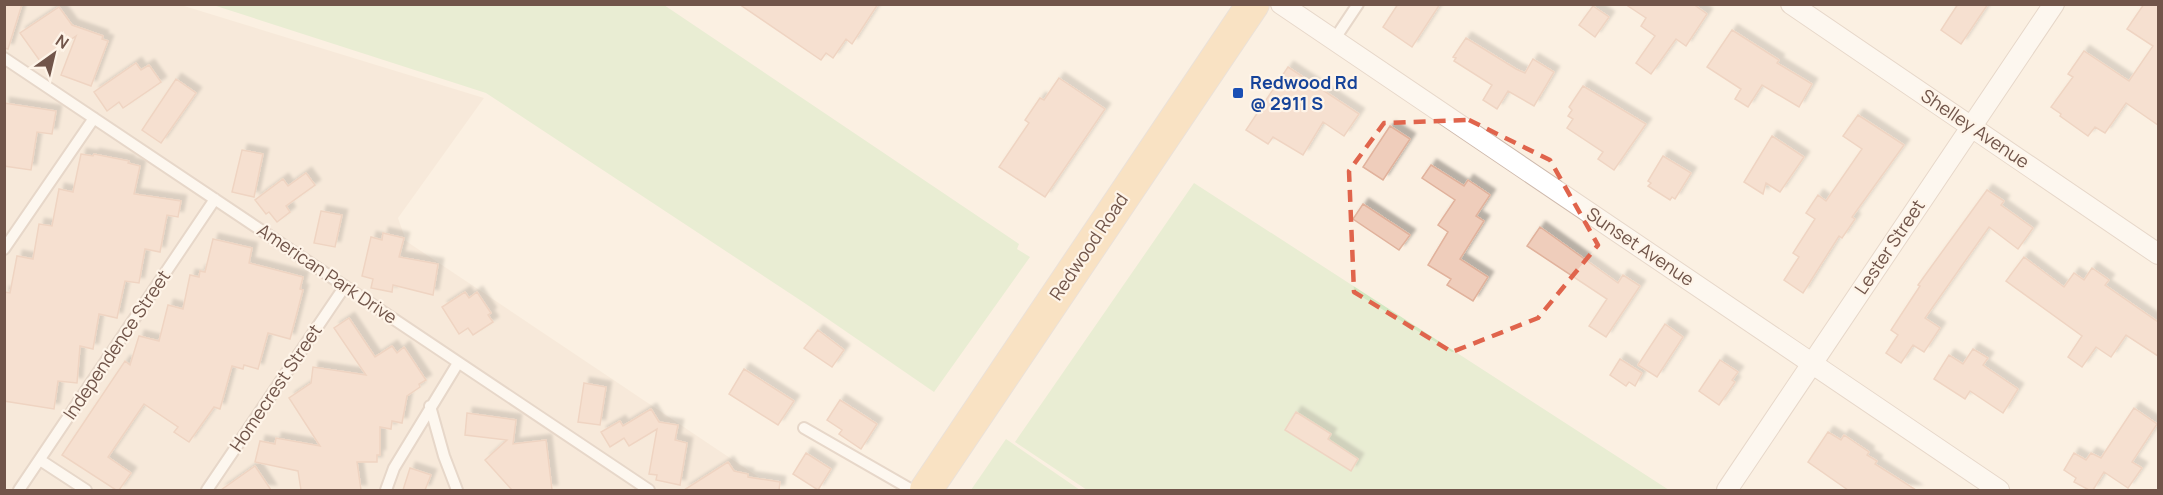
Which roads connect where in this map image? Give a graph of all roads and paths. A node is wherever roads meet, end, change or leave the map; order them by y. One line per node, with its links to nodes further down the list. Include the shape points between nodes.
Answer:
1 (1253, 4): 26 (main road, Redwood Road)
2 (1281, 4): 6 (street, Sunset Avenue)
3 (1358, 4): 6 (lane)
4 (1791, 4): 9 (street, Shelley Avenue)
5 (2054, 4): 9 (street, Lester Street)
6 (1334, 40): 15 (street, Sunset Avenue)
7 (4, 58): 8 (lane, American Park Drive)
8 (94, 118): 10 (lane, American Park Drive); 11 (lane)
9 (1971, 127): 12 (street, Shelley Avenue); 15 (street, Lester Street)
10 (215, 199): 13 (lane, American Park Drive); 18 (lane, Independence Street)
11 (4, 249)
12 (2158, 254)
13 (345, 286): 14 (lane, American Park Drive); 21 (lane, Homecrest Street)
14 (458, 363): 16 (lane); 24 (lane, American Park Drive)
15 (1812, 364): 27 (street, Lester Street); 28 (street, Sunset Avenue)
16 (430, 406): 22 (lane, via 394,468); 23 (lane)
17 (804, 428): 25 (lane)
18 (40, 460): 19 (lane, Independence Street); 20 (lane)
19 (19, 490)
20 (86, 490)
21 (207, 490)
22 (386, 490)
23 (457, 490)
24 (649, 490)
25 (912, 490)
26 (926, 490)
27 (1727, 490)
28 (1999, 490)

